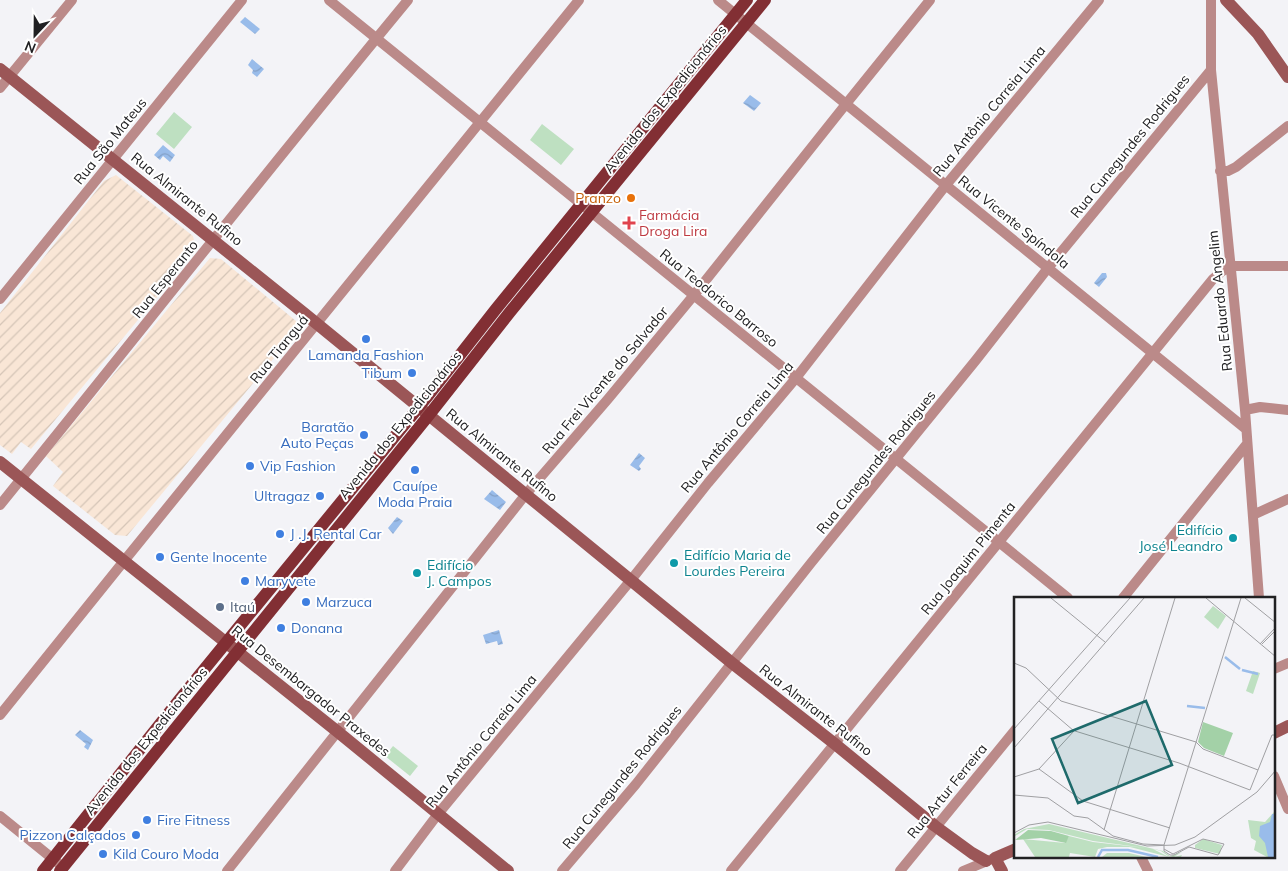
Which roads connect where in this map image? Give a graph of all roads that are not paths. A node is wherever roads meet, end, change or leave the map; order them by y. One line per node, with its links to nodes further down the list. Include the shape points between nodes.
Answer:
1 (72, 0): 17 (street)
2 (242, 0): 23 (street, Rua São Mateus)
3 (329, 0): 15 (street, Rua Teodorico Barroso)
4 (408, 0): 15 (street, Rua Esperanto)
5 (579, 0): 21 (street, Rua Tianguá)
6 (718, 0): 13 (street, Rua Vicente Spíndola)
7 (747, 0): 13 (main road, Avenida dos Expedicionários)
8 (765, 0): 14 (main road, Avenida dos Expedicionários)
9 (930, 0): 20 (street, Rua Frei Vicente do Salvador)
10 (1099, 0): 25 (street, Rua Antônio Correia Lima)
11 (1211, 0): 16 (street, Rua Eduardo Angelim)
12 (1226, 0): 18 (street, via 1258,34)
13 (735, 14): 14 (street, Rua Vicente Spíndola); 26 (main road, Avenida dos Expedicionários)
14 (747, 23): 20 (street, Rua Vicente Spíndola); 27 (main road, Avenida dos Expedicionários)
15 (376, 38): 21 (street, Rua Teodorico Barroso); 28 (street, Rua Esperanto)
16 (1210, 70): 24 (street, Rua Eduardo Angelim); 31 (street, Rua Cunegundes Rodrigues)
17 (5, 73): 19 (street); 23 (street, Rua Almirante Rufino)
18 (1288, 77)
19 (0, 88)
20 (846, 104): 25 (street, Rua Vicente Spíndola); 32 (street, Rua Frei Vicente do Salvador)
21 (479, 122): 26 (street, Rua Teodorico Barroso); 34 (street, Rua Tianguá)
22 (1288, 126): 24 (street, via 1236,167)
23 (113, 158): 28 (street, Rua Almirante Rufino); 33 (street, Rua São Mateus)
24 (1220, 171): 29 (street, Rua Eduardo Angelim)
25 (946, 184): 31 (street, Rua Vicente Spíndola); 36 (street, Rua Antônio Correia Lima)
26 (581, 204): 27 (street, Rua Teodorico Barroso); 37 (main road, Avenida dos Expedicionários)
27 (591, 213): 32 (street, Rua Teodorico Barroso); 40 (main road, Avenida dos Expedicionários)
28 (214, 240): 34 (street, Rua Almirante Rufino); 45 (street, Rua Esperanto)
29 (1230, 266): 30 (street); 35 (street, Rua Joaquim Pimenta, via 1212,279); 38 (street, Rua Eduardo Angelim)
30 (1288, 266)
31 (1048, 268): 35 (street, Rua Vicente Spíndola); 43 (street, Rua Cunegundes Rodrigues)
32 (694, 295): 36 (street, Rua Teodorico Barroso); 46 (street, Rua Frei Vicente do Salvador)
33 (0, 299)
34 (318, 324): 37 (street, Rua Almirante Rufino); 51 (street, Rua Tianguá)
35 (1152, 353): 41 (street, Rua Vicente Spíndola); 50 (street, Rua Joaquim Pimenta)
36 (796, 378): 43 (street, Rua Teodorico Barroso); 52 (street, Rua Antônio Correia Lima)
37 (418, 407): 40 (street, Rua Almirante Rufino); 56 (main road, Avenida dos Expedicionários)
38 (1244, 410): 39 (street, via 1260,407); 41 (street, Rua Eduardo Angelim)
39 (1288, 410)
40 (429, 415): 46 (street, Rua Almirante Rufino); 57 (main road, Avenida dos Expedicionários)
41 (1246, 429): 42 (street, Rua Eduardo Angelim)
42 (1248, 444): 49 (street, Rua Eduardo Angelim); 54 (street)
43 (896, 459): 50 (street, Rua Teodorico Barroso); 58 (street, Rua Cunegundes Rodrigues)
44 (0, 462): 45 (street, Rua Desembargador Praxedes)
45 (21, 479): 48 (street, Rua Esperanto); 51 (street, Rua Desembargador Praxedes)
46 (526, 494): 52 (street, Rua Almirante Rufino); 64 (street, Rua Frei Vicente do Salvador)
47 (1288, 499): 49 (street)
48 (0, 505)
49 (1253, 515): 55 (street, Rua Eduardo Angelim)
50 (998, 543): 53 (street, Rua Teodorico Barroso); 66 (street, Rua Joaquim Pimenta)
51 (124, 561): 56 (street, Rua Desembargador Praxedes); 61 (street, Rua Tianguá)
52 (631, 580): 58 (street, Rua Almirante Rufino); 69 (street, Rua Antônio Correia Lima)
53 (1067, 597)
54 (1123, 597)
55 (1259, 597)
56 (226, 642): 57 (street, Rua Desembargador Praxedes); 75 (main road, Avenida dos Expedicionários)
57 (236, 651): 64 (street, Rua Desembargador Praxedes); 75 (main road, Avenida dos Expedicionários)
58 (732, 663): 66 (street, Rua Almirante Rufino); 80 (street, Rua Cunegundes Rodrigues)
59 (1288, 663): 60 (street)
60 (1276, 668)
61 (0, 716)
62 (1288, 726): 65 (street)
63 (1014, 731): 71 (street, Rua Artur Ferreira)
64 (338, 732): 69 (street, Rua Desembargador Praxedes); 78 (street, Rua Frei Vicente do Salvador)
65 (1276, 732)
66 (835, 744): 71 (street, Rua Almirante Rufino); 81 (street, Rua Joaquim Pimenta)
67 (1276, 781): 68 (street)
68 (1288, 809)
69 (438, 814): 76 (street, Rua Desembargador Praxedes); 79 (street, Rua Antônio Correia Lima)
70 (0, 816): 75 (street)
71 (935, 826): 74 (street, Rua Almirante Rufino, via 972,853); 82 (street, Rua Artur Ferreira)
72 (1014, 850): 74 (street)
73 (1142, 858): 85 (street)
74 (990, 860): 83 (street); 84 (street)
75 (61, 867): 77 (main road, Avenida dos Expedicionários)
76 (504, 870)
77 (43, 871)
78 (227, 871)
79 (395, 871)
80 (562, 871)
81 (731, 871)
82 (900, 871)
83 (963, 871)
84 (1002, 871)
85 (1148, 871)

